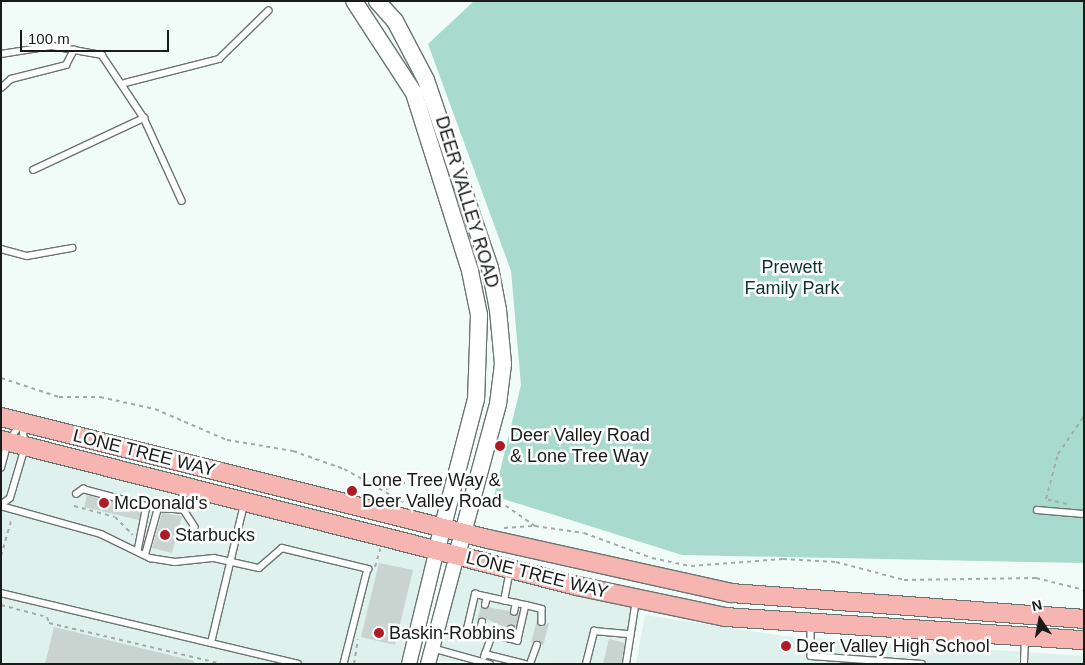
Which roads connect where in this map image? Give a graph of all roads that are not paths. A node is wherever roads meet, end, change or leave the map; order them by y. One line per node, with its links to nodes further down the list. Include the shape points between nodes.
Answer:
1 (354, 1): 23 (main road, DEER VALLEY ROAD, via 414,93 470,271 480,355 476,399)
2 (377, 1): 24 (main road, DEER VALLEY ROAD, via 395,21 426,80 490,268 497,301 503,364 499,396)
3 (268, 11): 6 (lane, via 219,59)
4 (74, 50): 5 (lane, via 52,46); 6 (lane, via 102,55); 7 (lane, via 66,65 11,79)
5 (1, 54)
6 (124, 83): 8 (lane)
7 (1, 88)
8 (144, 118): 9 (lane); 10 (lane)
9 (34, 170)
10 (182, 201)
11 (72, 248): 12 (lane, via 27,256)
12 (1, 249)
13 (1, 417): 14 (main road, LONE TREE WAY)
14 (22, 423): 15 (lane); 15 (lane); 23 (main road, LONE TREE WAY)
15 (11, 443): 16 (lane); 18 (main road, LONE TREE WAY); 19 (lane, via 10,498)
16 (1, 468)
17 (76, 494): 26 (lane, via 83,489 147,506)
18 (244, 504): 25 (main road, LONE TREE WAY); 29 (lane)
19 (1, 505): 26 (lane, via 101,534)
20 (1037, 510): 21 (lane)
21 (1084, 514)
22 (195, 527): 28 (lane, via 184,510 158,508)
23 (443, 527): 24 (main road, LONE TREE WAY); 25 (main road, DEER VALLEY ROAD)
24 (464, 533): 27 (main road, DEER VALLEY ROAD); 39 (main road, LONE TREE WAY, via 731,592)
25 (437, 549): 27 (main road, LONE TREE WAY); 58 (street, DEER VALLEY ROAD)
26 (138, 551): 28 (lane)
27 (457, 554): 30 (main road, LONE TREE WAY); 52 (street, DEER VALLEY ROAD)
28 (145, 555): 29 (lane, via 176,562 214,558)
29 (231, 562): 50 (lane); 57 (lane, via 259,568 282,548 368,568)
30 (511, 568): 33 (main road, LONE TREE WAY); 34 (lane)
31 (1, 593): 50 (lane)
32 (487, 597): 34 (lane); 36 (lane); 44 (lane, via 475,594 467,630)
33 (636, 599): 42 (main road, LONE TREE WAY, via 725,617); 45 (lane)
34 (504, 600): 35 (lane)
35 (516, 603): 37 (lane); 38 (lane)
36 (485, 605)
37 (526, 606): 41 (lane, via 542,609); 48 (lane, via 518,641)
38 (514, 612)
39 (1084, 618)
40 (482, 622): 44 (lane)
41 (542, 622)
42 (811, 622): 47 (main road, LONE TREE WAY); 54 (lane, via 811,656)
43 (511, 629): 48 (lane)
44 (480, 632): 46 (lane)
45 (628, 634): 63 (lane, via 594,631); 64 (lane, via 631,646)
46 (492, 635): 48 (lane); 53 (lane)
47 (1025, 637): 49 (main road, LONE TREE WAY); 66 (lane)
48 (509, 639)
49 (1084, 640)
50 (211, 643): 56 (lane)
51 (537, 645): 62 (lane)
52 (430, 648): 55 (lane); 59 (street, DEER VALLEY ROAD)
53 (485, 654): 55 (lane); 61 (lane)
54 (851, 661): 65 (lane)
55 (483, 662): 60 (lane)
56 (298, 664)
57 (344, 664)
58 (409, 664)
59 (428, 664)
60 (490, 664)
61 (525, 664)
62 (530, 664)
63 (586, 664)
64 (626, 664)
65 (922, 664)
66 (1024, 664)

